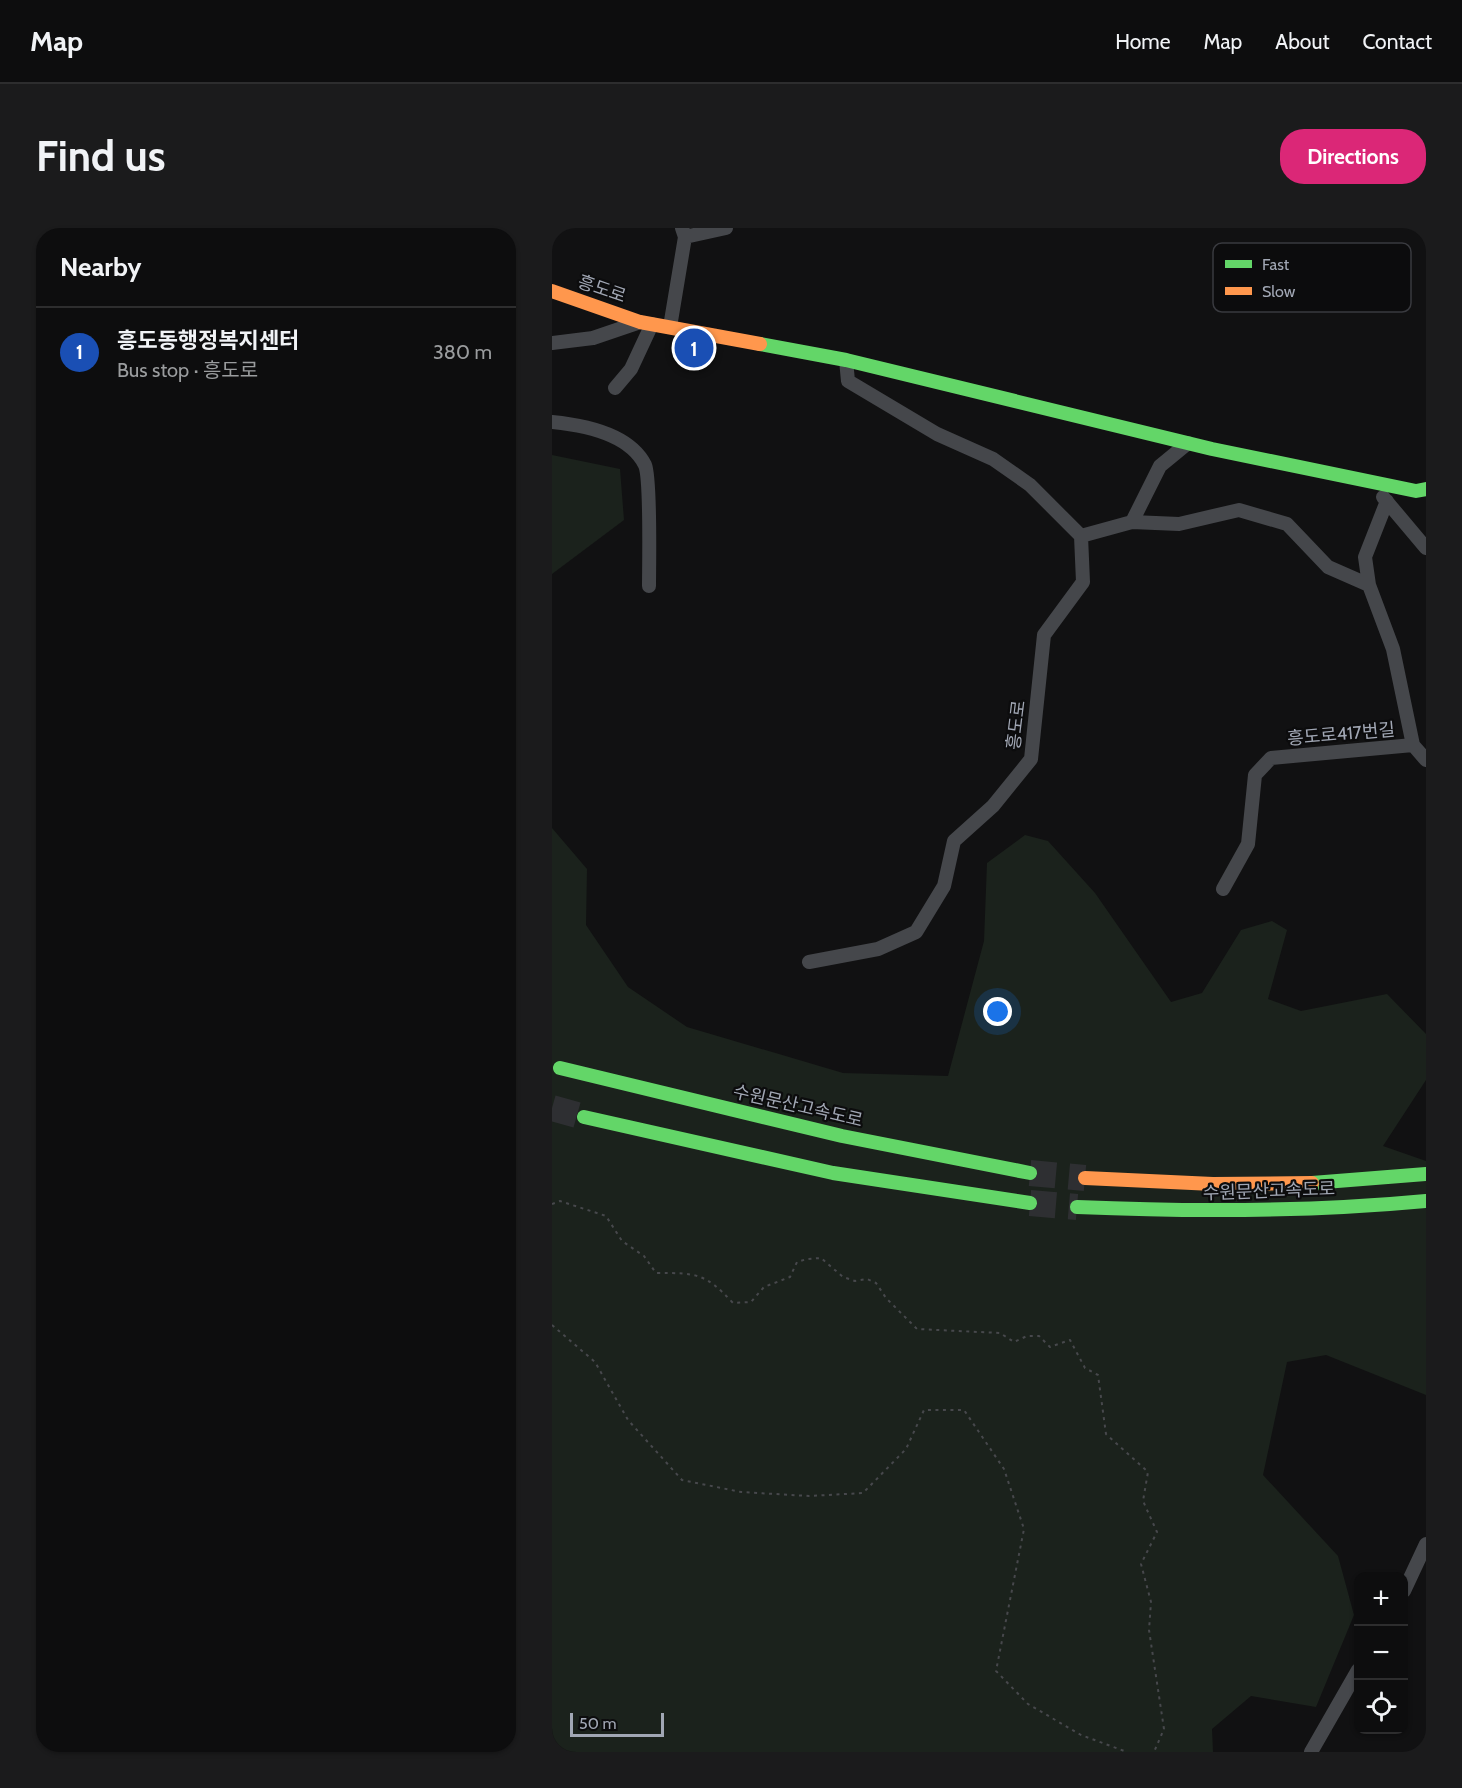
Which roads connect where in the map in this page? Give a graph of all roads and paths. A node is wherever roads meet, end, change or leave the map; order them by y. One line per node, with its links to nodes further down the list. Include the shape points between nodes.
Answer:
1 (726, 228): 2 (street)
2 (684, 232): 5 (street)
3 (552, 291): 4 (main road, 흥도로)
4 (646, 323): 5 (main road, 흥도로); 6 (street, 흥도로, via 593,338); 8 (street, via 631,369)
5 (670, 327): 7 (main road, 흥도로)
6 (552, 343)
7 (846, 360): 10 (main road, 흥도로); 15 (street, via 848,381 937,434 993,459 1030,485)
8 (615, 388)
9 (552, 422): 18 (street, via 583,424 627,444 646,466)
10 (1188, 443): 11 (main road, 흥도로); 14 (street, via 1161,466)
11 (1371, 483): 12 (main road, 흥도로, via 1416,491); 13 (street)
12 (1426, 489)
13 (1387, 501): 16 (street); 17 (street, 흥도로417번길, via 1365,557)
14 (1132, 522): 15 (street); 17 (street, via 1179,524 1239,510 1287,524 1328,567)
15 (1081, 536): 22 (street, 흥도로, via 1083,582 1044,635 1031,759 993,806 954,842 944,886 916,932 878,949)
16 (1426, 548)
17 (1369, 585): 19 (street, 흥도로417번길, via 1394,649)
18 (649, 586)
19 (1413, 745): 20 (street, 흥도로417번길); 21 (street, 흥도로417번길, via 1271,758 1255,775 1248,844)
20 (1426, 760)
21 (1223, 889)
22 (809, 962)
23 (560, 1068): 25 (main road, 수원문산고속도로, via 842,1136)
24 (584, 1117): 29 (main road, via 833,1173)
25 (1030, 1173)
26 (1426, 1174): 27 (main road, 수원문산고속도로, via 1289,1185)
27 (1085, 1178)
28 (1426, 1202): 31 (main road, 수원문산고속도로, via 1290,1211)
29 (1030, 1203)
30 (552, 1204): 38 (path, via 560,1200 606,1216 622,1241 644,1256 656,1273 689,1273 713,1281 733,1303 751,1302 764,1287 790,1277 797,1263 821,1258 843,1277 876,1283 917,1329 1000,1333 1014,1342 1039,1336 1050,1347 1071,1340 1085,1368 1098,1375 1107,1434 1148,1472 1143,1501 1157,1532 1141,1564 1151,1602 1149,1630 1164,1729)
31 (1077, 1207)
32 (552, 1325): 37 (path, via 595,1362 628,1420 682,1480 741,1492 809,1496 863,1493 906,1449 924,1410 964,1410 1004,1469 1024,1529 996,1671 1037,1709 1081,1736)
33 (1426, 1544): 34 (street)
34 (1421, 1570): 35 (street)
35 (1408, 1586)
36 (1354, 1679): 39 (street)
37 (1126, 1752)
38 (1154, 1752)
39 (1311, 1752)

